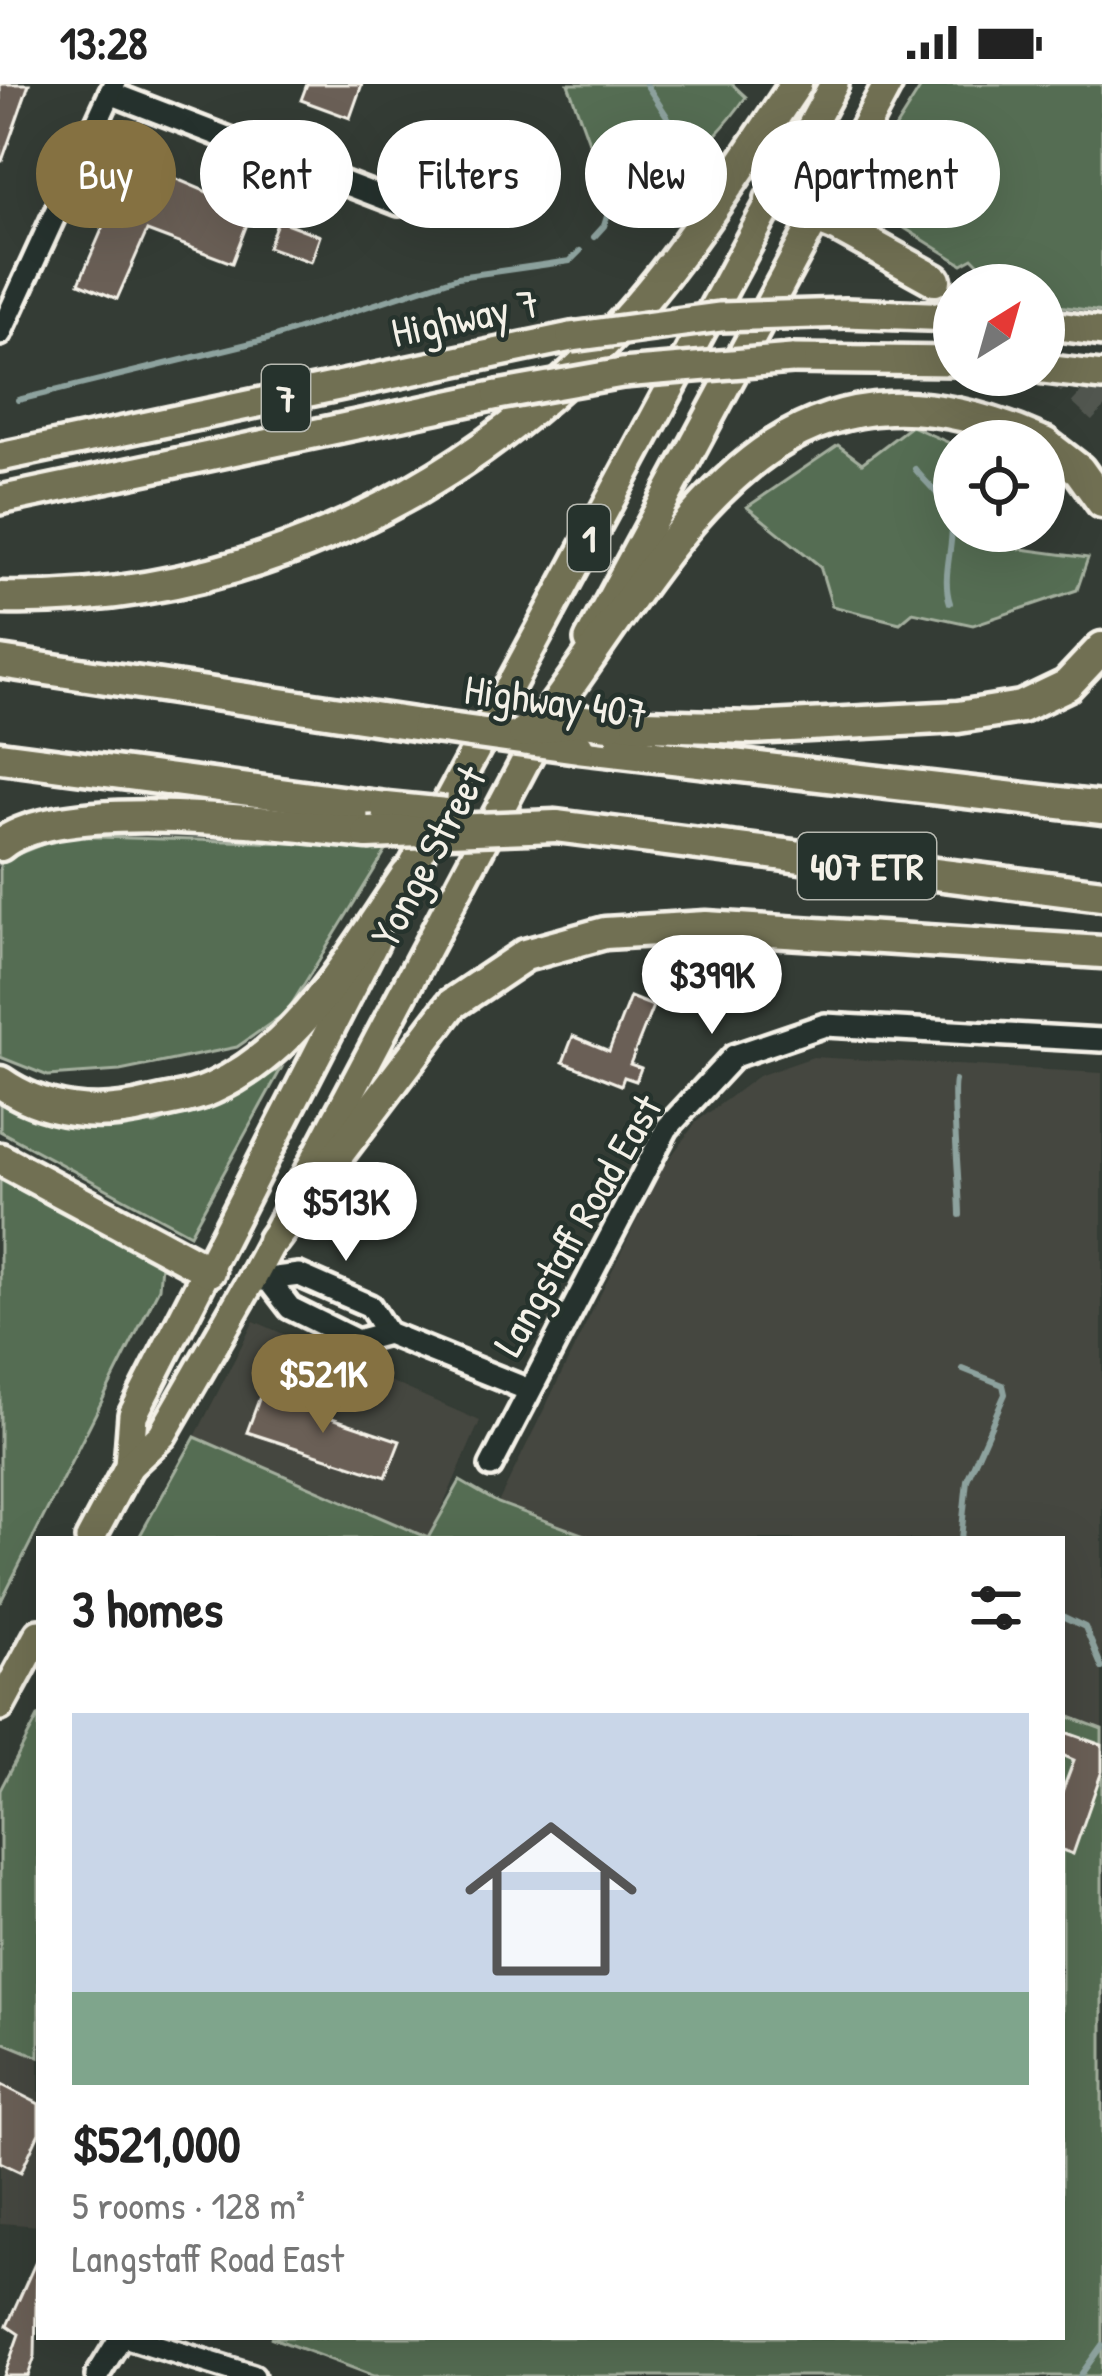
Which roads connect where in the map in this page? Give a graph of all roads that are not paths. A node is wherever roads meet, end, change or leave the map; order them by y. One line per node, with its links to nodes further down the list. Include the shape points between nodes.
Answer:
1 (796, 84): 24 (highway, via 610,338 499,438 432,484 310,543 200,578 100,595)
2 (834, 84): 5 (main road, Yonge Street / 1)
3 (887, 84): 6 (main road, Yonge Street / 1)
4 (112, 89): 7 (street); 15 (street)
5 (814, 120)
6 (868, 120)
7 (377, 195)
8 (756, 228): 33 (main road, Yonge Street / 1)
9 (809, 228): 27 (main road, Yonge Street / 1)
10 (836, 228): 11 (highway)
11 (933, 279)
12 (933, 316): 20 (main road, Highway 7 / 7, bridge, via 720,317 571,337)
13 (1065, 327): 14 (main road)
14 (1102, 332)
15 (0, 334)
16 (933, 361): 22 (main road, Highway 7 / 7, bridge, via 792,359 622,373)
17 (1065, 372): 18 (main road)
18 (1102, 376)
19 (983, 420): 27 (highway, via 948,407 879,408 795,430 749,459 700,509)
20 (0, 457)
21 (1065, 459): 23 (highway)
22 (0, 500)
23 (1102, 502)
24 (0, 598)
25 (1102, 648): 28 (highway, bridge, via 1067,685 1021,707 958,717 752,728 576,720)
26 (0, 662): 28 (highway, Highway 407 / 407 ETR, bridge)
27 (555, 706): 39 (main road, Yonge Street / 1)
28 (501, 737): 30 (highway, Highway 407 / 407 ETR, bridge)
29 (0, 757): 31 (highway, 407 ETR)
30 (1102, 808)
31 (377, 821): 32 (highway, via 87,820 16,832); 34 (highway, 407 ETR, bridge, via 556,826)
32 (0, 845)
33 (407, 875): 37 (highway, via 326,991 275,1044 210,1090 120,1113 75,1113); 40 (main road, Yonge Street / 1)
34 (1102, 895)
35 (1102, 952): 39 (highway, via 706,927 604,933 524,955 452,1004)
36 (1102, 1040): 43 (street, Langstaff Road East, via 825,1025 734,1056 667,1128)
37 (0, 1082)
38 (0, 1159): 40 (highway)
39 (273, 1240): 41 (main road, Yonge Street / 1)
40 (209, 1271): 41 (main road); 44 (main road, Yonge Street / 1, via 133,1415)
41 (261, 1281): 42 (street, Langstaff Road East, via 290,1309 357,1341); 42 (street, Langstaff Road East, via 299,1275 370,1306); 44 (main road, Yonge Street / 1, via 161,1435)
42 (387, 1333): 43 (street, Langstaff Road East)
43 (529, 1390): 45 (street, Langstaff Road East)
44 (129, 1466): 46 (main road, Yonge Street / 1)
45 (490, 1466)
46 (92, 1536)
47 (36, 1640): 48 (main road)
48 (0, 1706)
49 (122, 2340): 51 (street)
50 (134, 2340): 52 (street)
51 (97, 2376)
52 (253, 2376)

